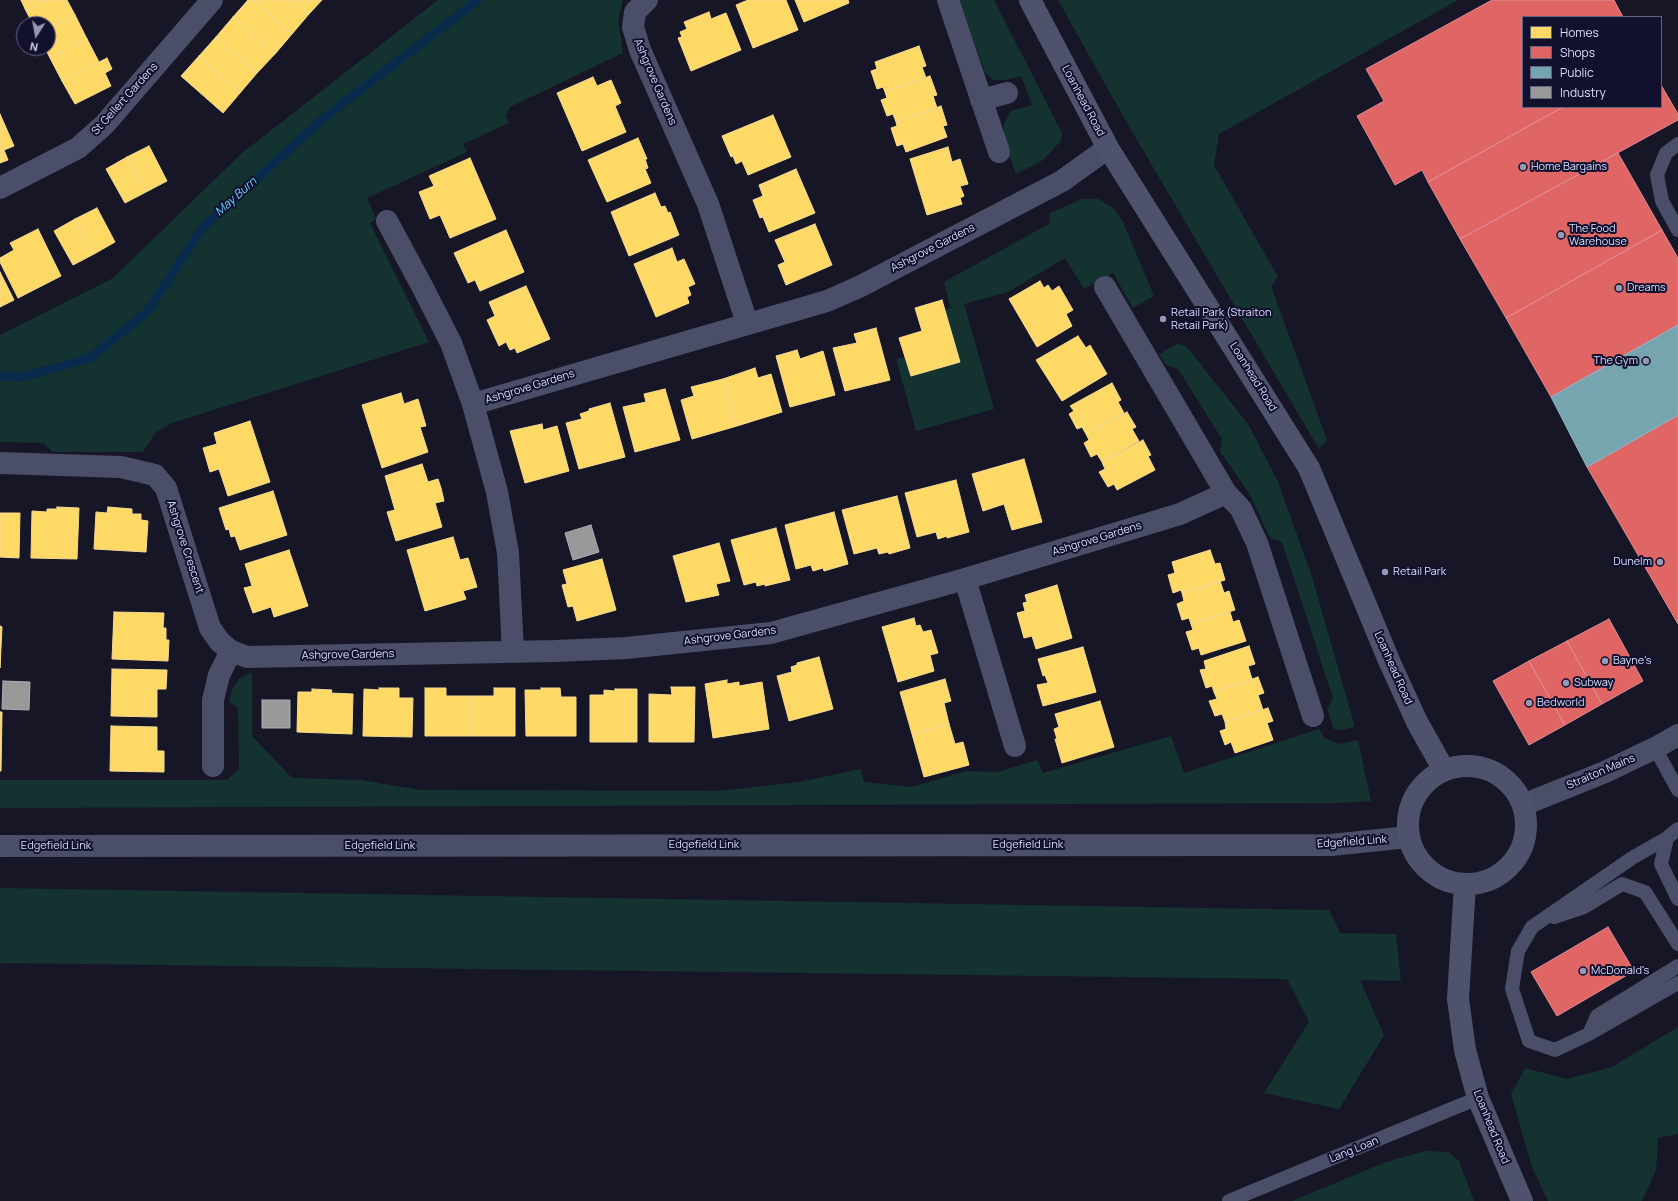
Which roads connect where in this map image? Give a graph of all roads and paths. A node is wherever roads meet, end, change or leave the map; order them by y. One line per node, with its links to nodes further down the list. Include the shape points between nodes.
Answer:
1 (212, 0): 10 (street, St Gellert Gardens, via 104,125 78,148)
2 (647, 0): 14 (street, Ashgrove Gardens, via 636,12 633,27 640,50 708,204)
3 (948, 0): 6 (street)
4 (1030, 0): 8 (main road, Loanhead Road)
5 (1007, 93): 6 (street)
6 (981, 100): 9 (street)
7 (1678, 144): 12 (lane, via 1666,154 1657,175 1662,201)
8 (1108, 148): 14 (street, Ashgrove Gardens, via 1062,181 859,287 827,300); 26 (main road, Loanhead Road, via 1310,468 1390,664 1417,722)
9 (999, 152)
10 (0, 188)
11 (387, 221): 15 (street, Ashgrove Gardens, via 451,343)
12 (1678, 230)
13 (1105, 287): 17 (street)
14 (747, 323): 15 (street, Ashgrove Gardens)
15 (474, 404): 20 (street, Ashgrove Gardens, via 497,492 508,553)
16 (0, 464): 19 (street, Ashgrove Crescent, via 121,467 155,475 166,488 210,628 220,642)
17 (1226, 493): 18 (street, Ashgrove Gardens, via 1180,514); 21 (street, via 1240,509 1257,542)
18 (965, 579): 20 (street, Ashgrove Gardens, via 771,632 626,648); 23 (street)
19 (231, 651): 20 (street, Ashgrove Gardens, via 247,657); 25 (street, via 219,676 213,700)
20 (513, 652)
21 (1312, 716)
22 (1678, 735): 24 (street, Straiton Mains)
23 (1015, 746)
24 (1655, 748): 27 (lane); 28 (street, Straiton Mains, via 1605,772)
25 (213, 766)
26 (1444, 770): 28 (main road, via 1476,766 1491,771 1505,779); 30 (main road, via 1427,780 1414,797 1408,816)
27 (1678, 790)
28 (1523, 805): 32 (main road, via 1526,824 1523,843 1514,860 1501,873 1484,882)
29 (1673, 834): 33 (lane, via 1661,864); 34 (lane, via 1632,858)
30 (1408, 837): 31 (street, Edgefield Link, via 1331,845); 32 (main road, via 1416,855 1429,870 1446,880)
31 (0, 846)
32 (1465, 884): 39 (main road, Loanhead Road, via 1458,1000 1465,1050)
33 (1678, 899)
34 (1540, 921): 35 (lane, via 1584,907 1622,884 1645,892); 38 (lane, via 1532,927 1518,950 1512,989 1529,1041 1555,1050)
35 (1678, 944)
36 (1678, 966): 38 (lane, via 1597,1016)
37 (1678, 983): 38 (lane)
38 (1589, 1034)
39 (1478, 1098): 40 (lane, Lang Loan); 41 (main road, Loanhead Road)
40 (1229, 1201)
41 (1522, 1201)

